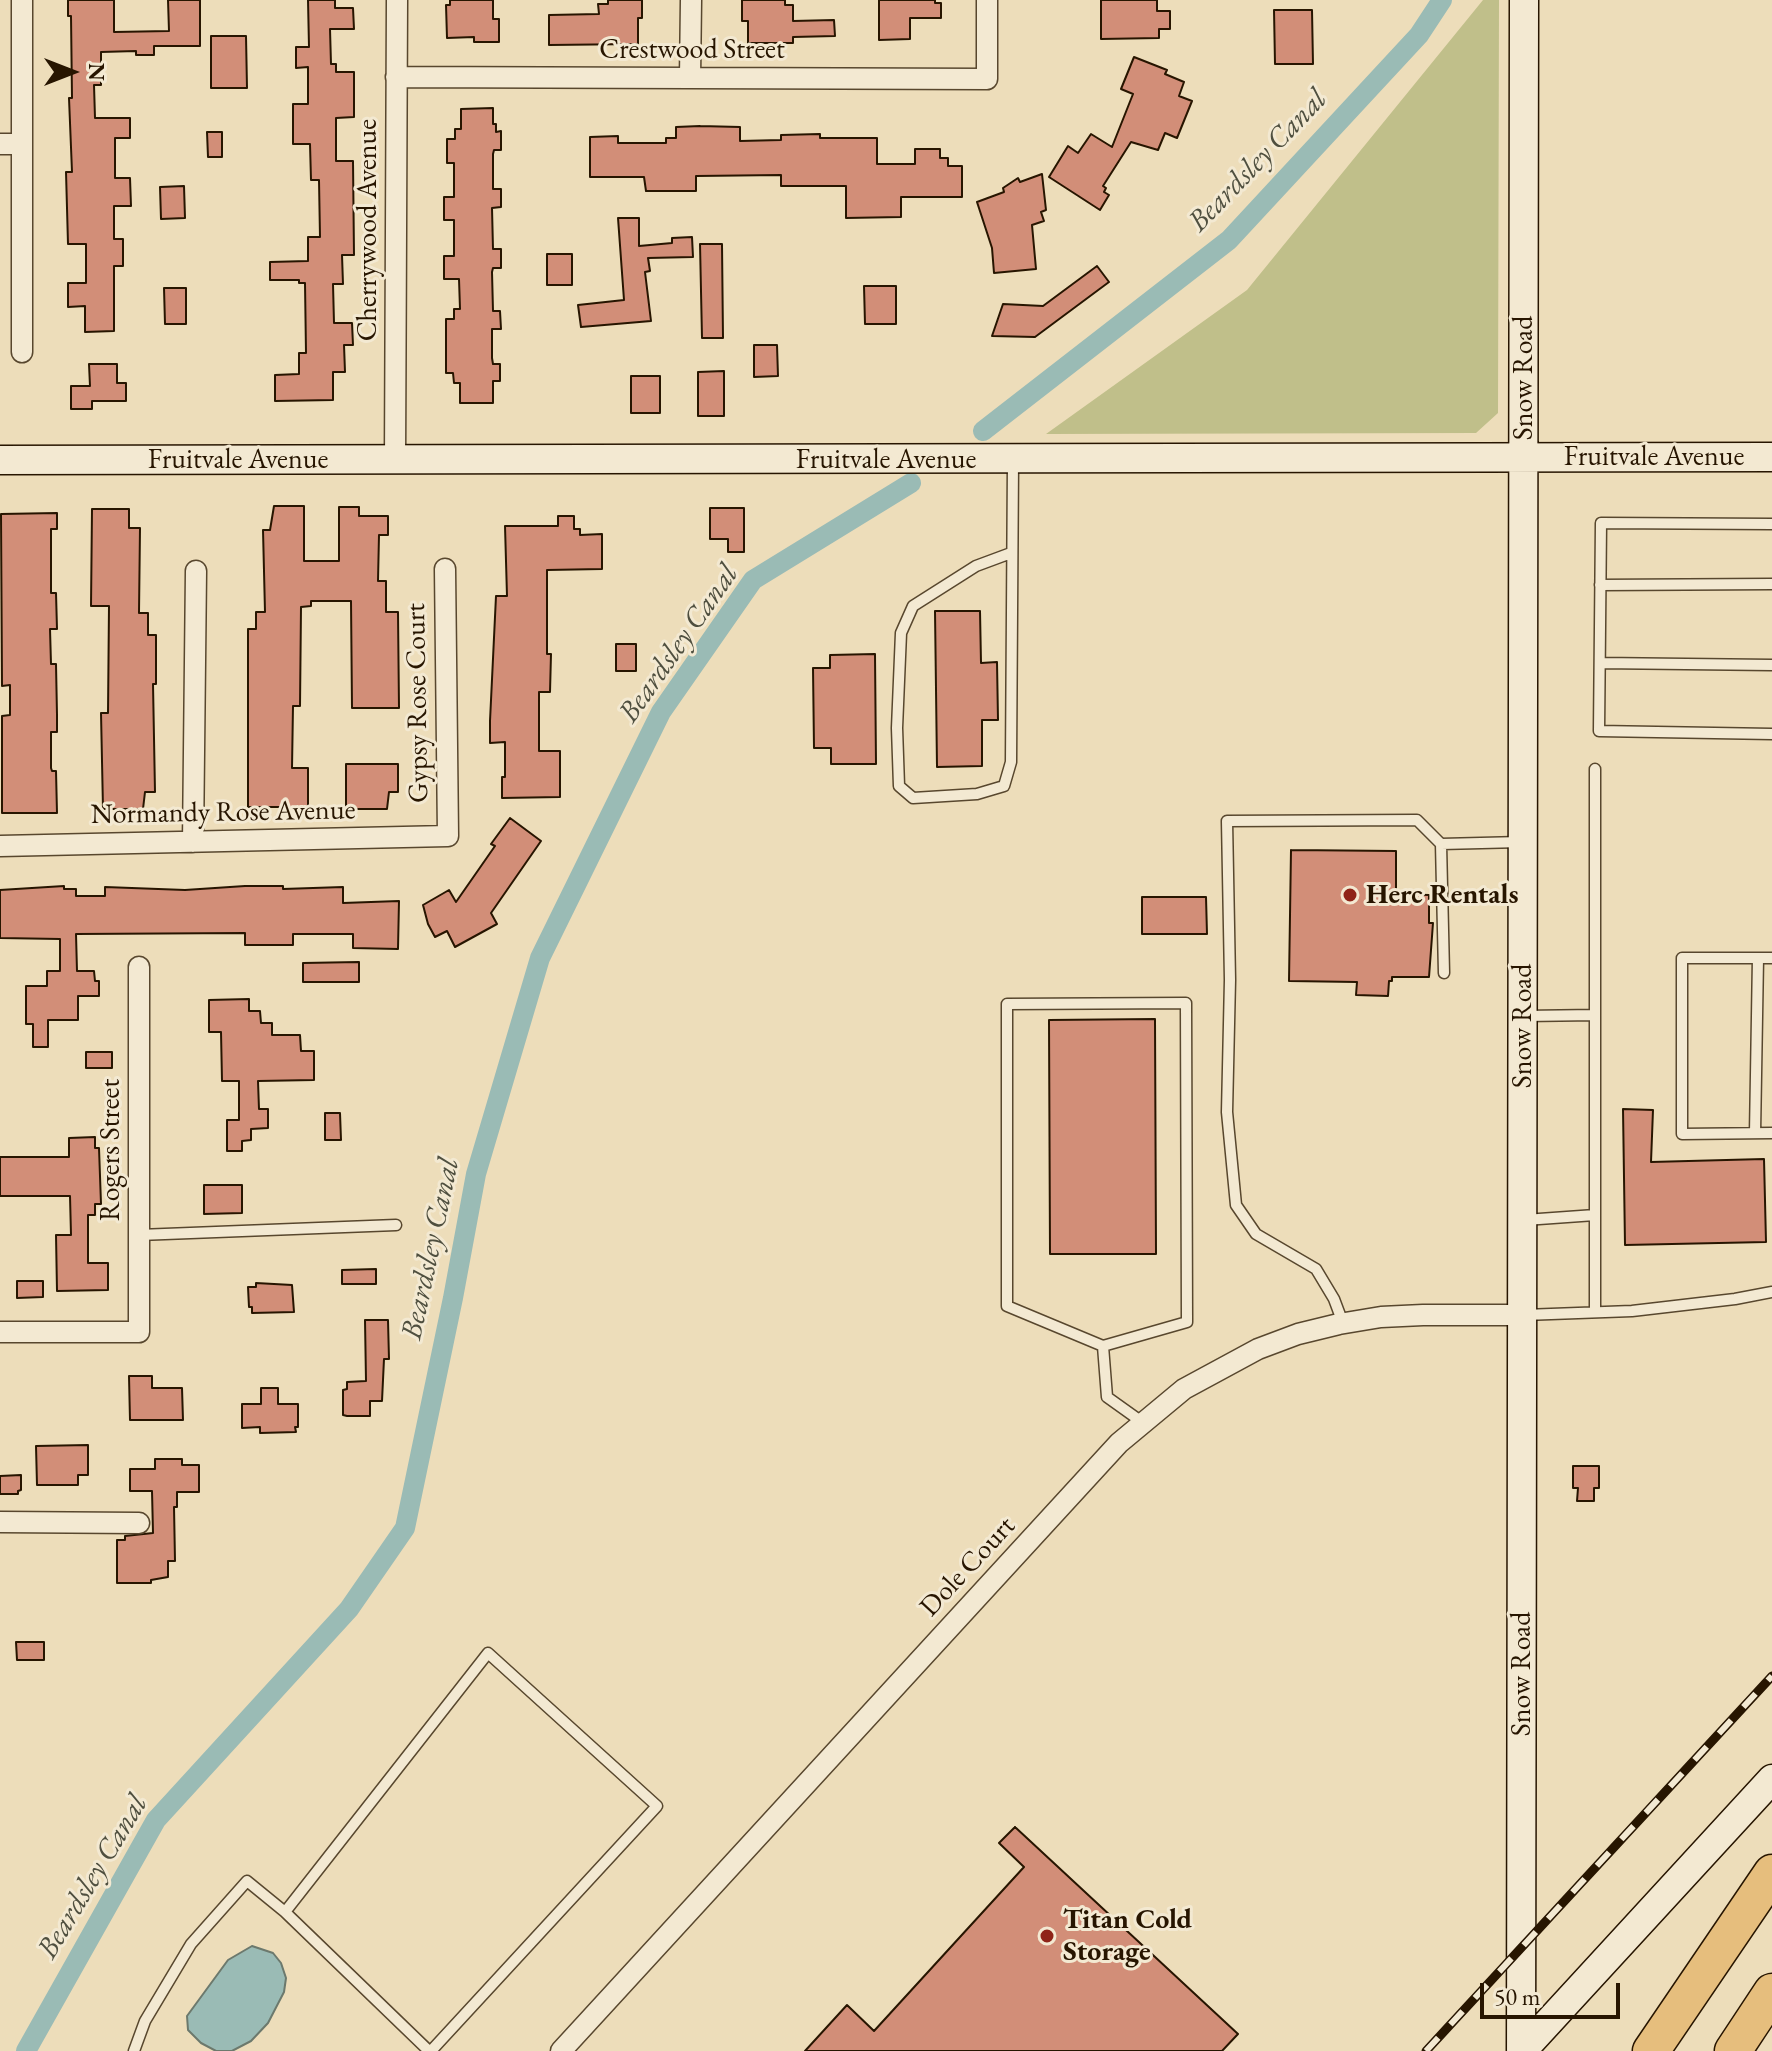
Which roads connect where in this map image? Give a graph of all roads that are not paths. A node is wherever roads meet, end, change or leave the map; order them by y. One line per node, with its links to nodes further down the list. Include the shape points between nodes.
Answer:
1 (22, 0): 9 (street)
2 (397, 0): 6 (street, Cherrywood Avenue)
3 (691, 0): 7 (street)
4 (987, 0): 7 (street, Crestwood Street, via 987,79)
5 (1524, 0): 12 (main road, Snow Road)
6 (396, 77): 7 (street, Crestwood Street); 15 (street, Cherrywood Avenue)
7 (690, 78)
8 (0, 144): 9 (street)
9 (22, 144): 10 (street)
10 (22, 352)
11 (1772, 457): 12 (main road, Fruitvale Avenue)
12 (1525, 458): 13 (main road, Fruitvale Avenue); 28 (main road, Snow Road)
13 (1013, 459): 15 (main road, Fruitvale Avenue); 17 (lane)
14 (0, 460): 15 (main road, Fruitvale Avenue)
15 (395, 460)
16 (1772, 524): 21 (lane, via 1601,523)
17 (1011, 553): 17 (lane, via 976,566 913,606 901,633 899,786 913,798 977,794 1004,786 1011,762)
18 (445, 569): 26 (street, Gypsy Rose Court)
19 (196, 571): 27 (street)
20 (1772, 584): 21 (lane)
21 (1600, 585): 22 (lane)
22 (1600, 663): 23 (lane); 24 (lane, via 1599,731)
23 (1772, 665)
24 (1772, 734)
25 (1595, 769): 35 (lane)
26 (448, 836): 27 (street, Normandy Rose Avenue)
27 (193, 842): 30 (street, Normandy Rose Avenue)
28 (1523, 842): 29 (lane); 36 (main road, Snow Road)
29 (1441, 844): 34 (lane); 46 (lane, via 1417,820 1227,821 1227,1112 1236,1205 1256,1234 1316,1269)
30 (0, 846)
31 (1758, 958): 32 (lane); 37 (lane); 37 (lane, via 1682,958 1682,1134)
32 (1772, 958)
33 (139, 967): 42 (street, Rogers Street)
34 (1444, 973)
35 (1595, 1015): 36 (lane); 39 (lane)
36 (1523, 1016): 40 (main road, Snow Road)
37 (1755, 1133): 38 (lane)
38 (1772, 1133)
39 (1595, 1215): 40 (lane); 44 (lane)
40 (1522, 1220): 45 (main road, Snow Road)
41 (396, 1225): 42 (lane)
42 (139, 1235): 47 (street, Rogers Street, via 139,1332)
43 (1772, 1292): 44 (lane, via 1684,1306)
44 (1595, 1312): 45 (lane)
45 (1522, 1315): 46 (street, Dole Court, via 1409,1316); 59 (main road, Snow Road)
46 (1343, 1323): 49 (street, Dole Court, via 1298,1334 1220,1367)
47 (0, 1332)
48 (1103, 1346): 48 (lane, via 1187,1322 1186,1003 1007,1004 1007,1306); 49 (lane, via 1107,1397)
49 (1142, 1422): 58 (street, Dole Court)
50 (0, 1522): 51 (street)
51 (139, 1523)
52 (1772, 1779): 59 (main road)
53 (1772, 1873): 60 (highway)
54 (285, 1912): 56 (lane, via 247,1881 191,1944 145,2021); 57 (lane); 57 (lane, via 488,1653 657,1806)
55 (1772, 1992): 61 (highway)
56 (134, 2051)
57 (430, 2051)
58 (561, 2051)
59 (1521, 2051)
60 (1651, 2051)
61 (1733, 2051)

